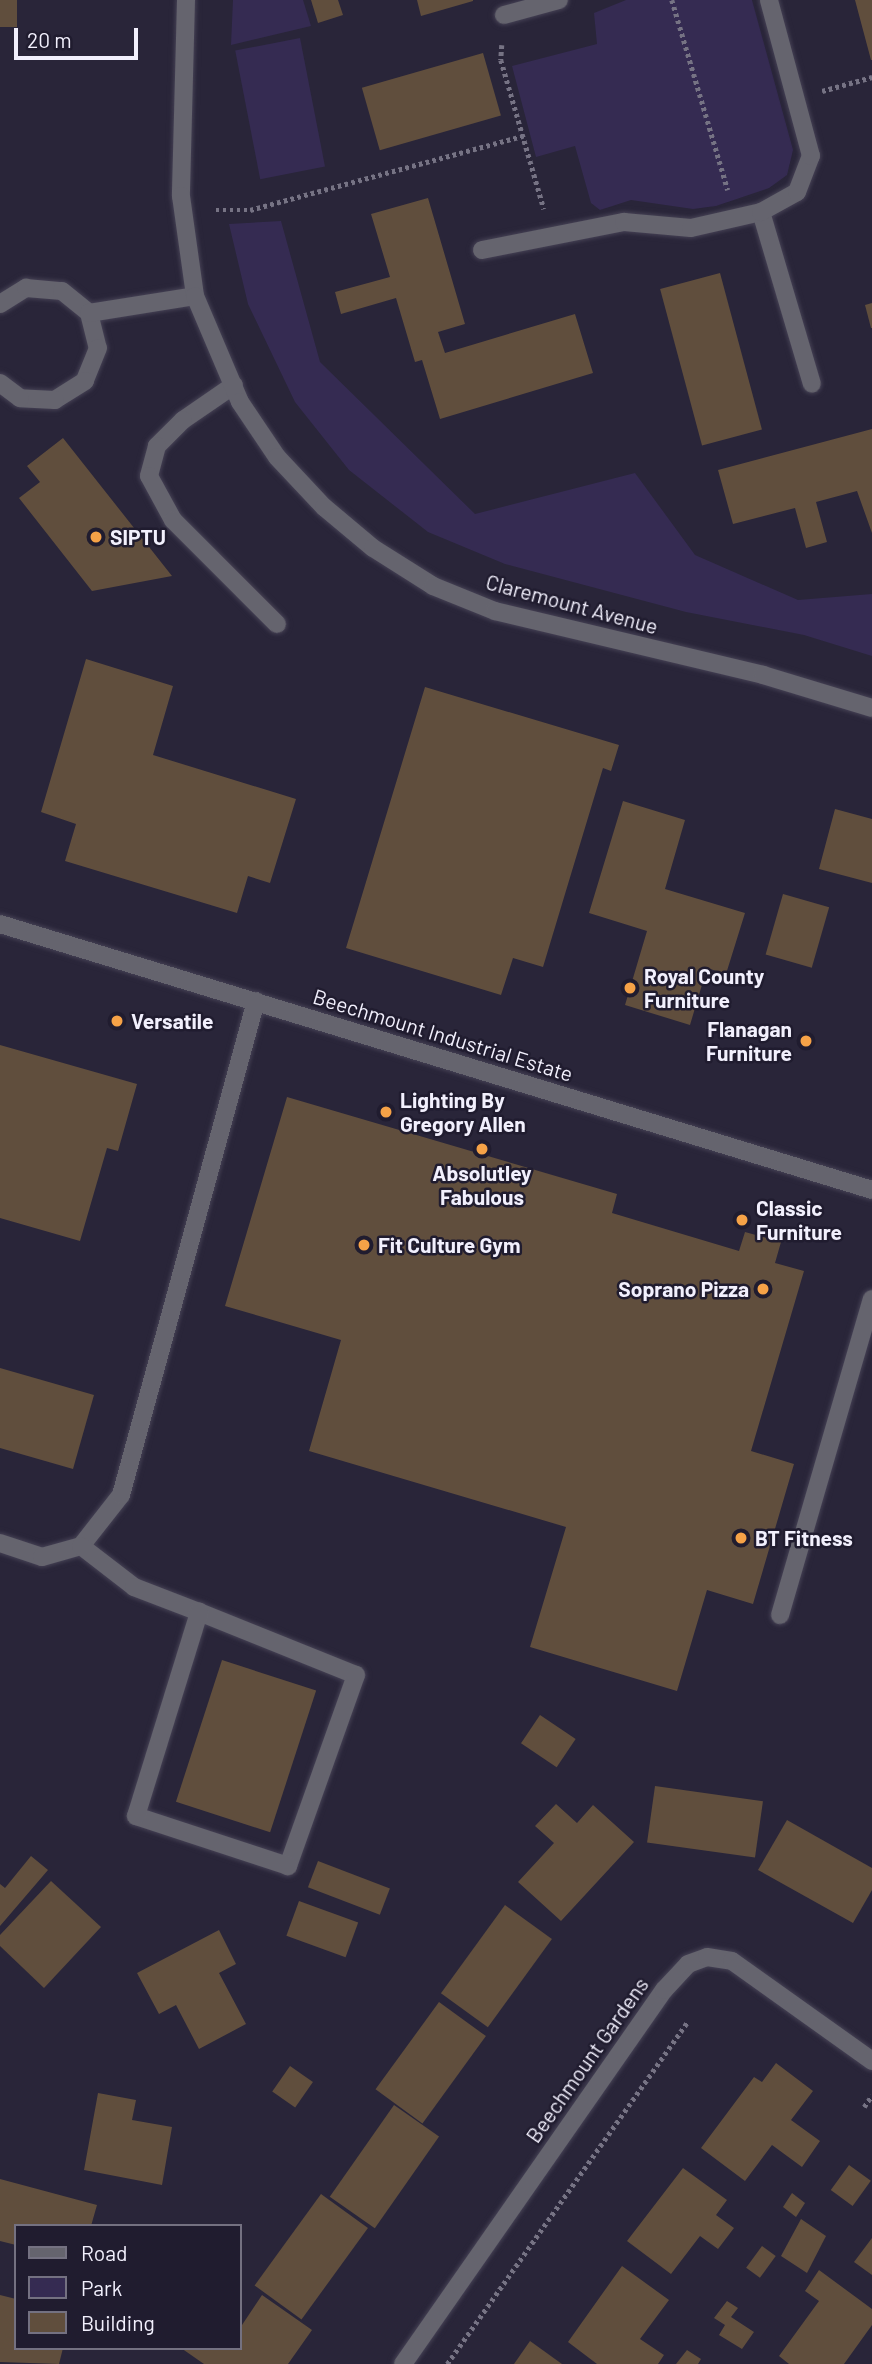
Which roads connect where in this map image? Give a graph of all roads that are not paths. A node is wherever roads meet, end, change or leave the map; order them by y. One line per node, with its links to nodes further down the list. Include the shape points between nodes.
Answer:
1 (186, 0): 7 (street, Claremount Avenue, via 181,196)
2 (559, 0): 4 (street)
3 (769, 0): 5 (street, via 811,156 797,192)
4 (504, 15)
5 (761, 212): 6 (street, via 691,228 624,222); 11 (street)
6 (482, 250)
7 (195, 296): 9 (street); 12 (street, Claremount Avenue)
8 (0, 304): 9 (street, via 26,288 44,287 77,299)
9 (89, 313): 10 (street, via 97,339 94,365 71,393 37,402 20,398)
10 (0, 383)
11 (812, 384)
12 (233, 385): 13 (street, via 183,420 157,446 149,476 173,520); 14 (street, Claremount Avenue, via 277,457 324,507 373,548 433,586 495,611 763,675)
13 (277, 624)
14 (872, 708)
15 (0, 924): 16 (street, Beechmount Industrial Estate)
16 (256, 1001): 17 (street, Beechmount Industrial Estate); 20 (street, via 121,1495)
17 (872, 1190)
18 (872, 1299): 22 (street)
19 (0, 1543): 20 (street, via 42,1557)
20 (81, 1546): 21 (street, via 134,1587)
21 (199, 1612): 21 (street, via 356,1675 288,1866 136,1815)
22 (780, 1615)
23 (872, 2061): 24 (street, Beechmount Gardens, via 732,1962 707,1957 688,1964 664,1990)
24 (402, 2364)

